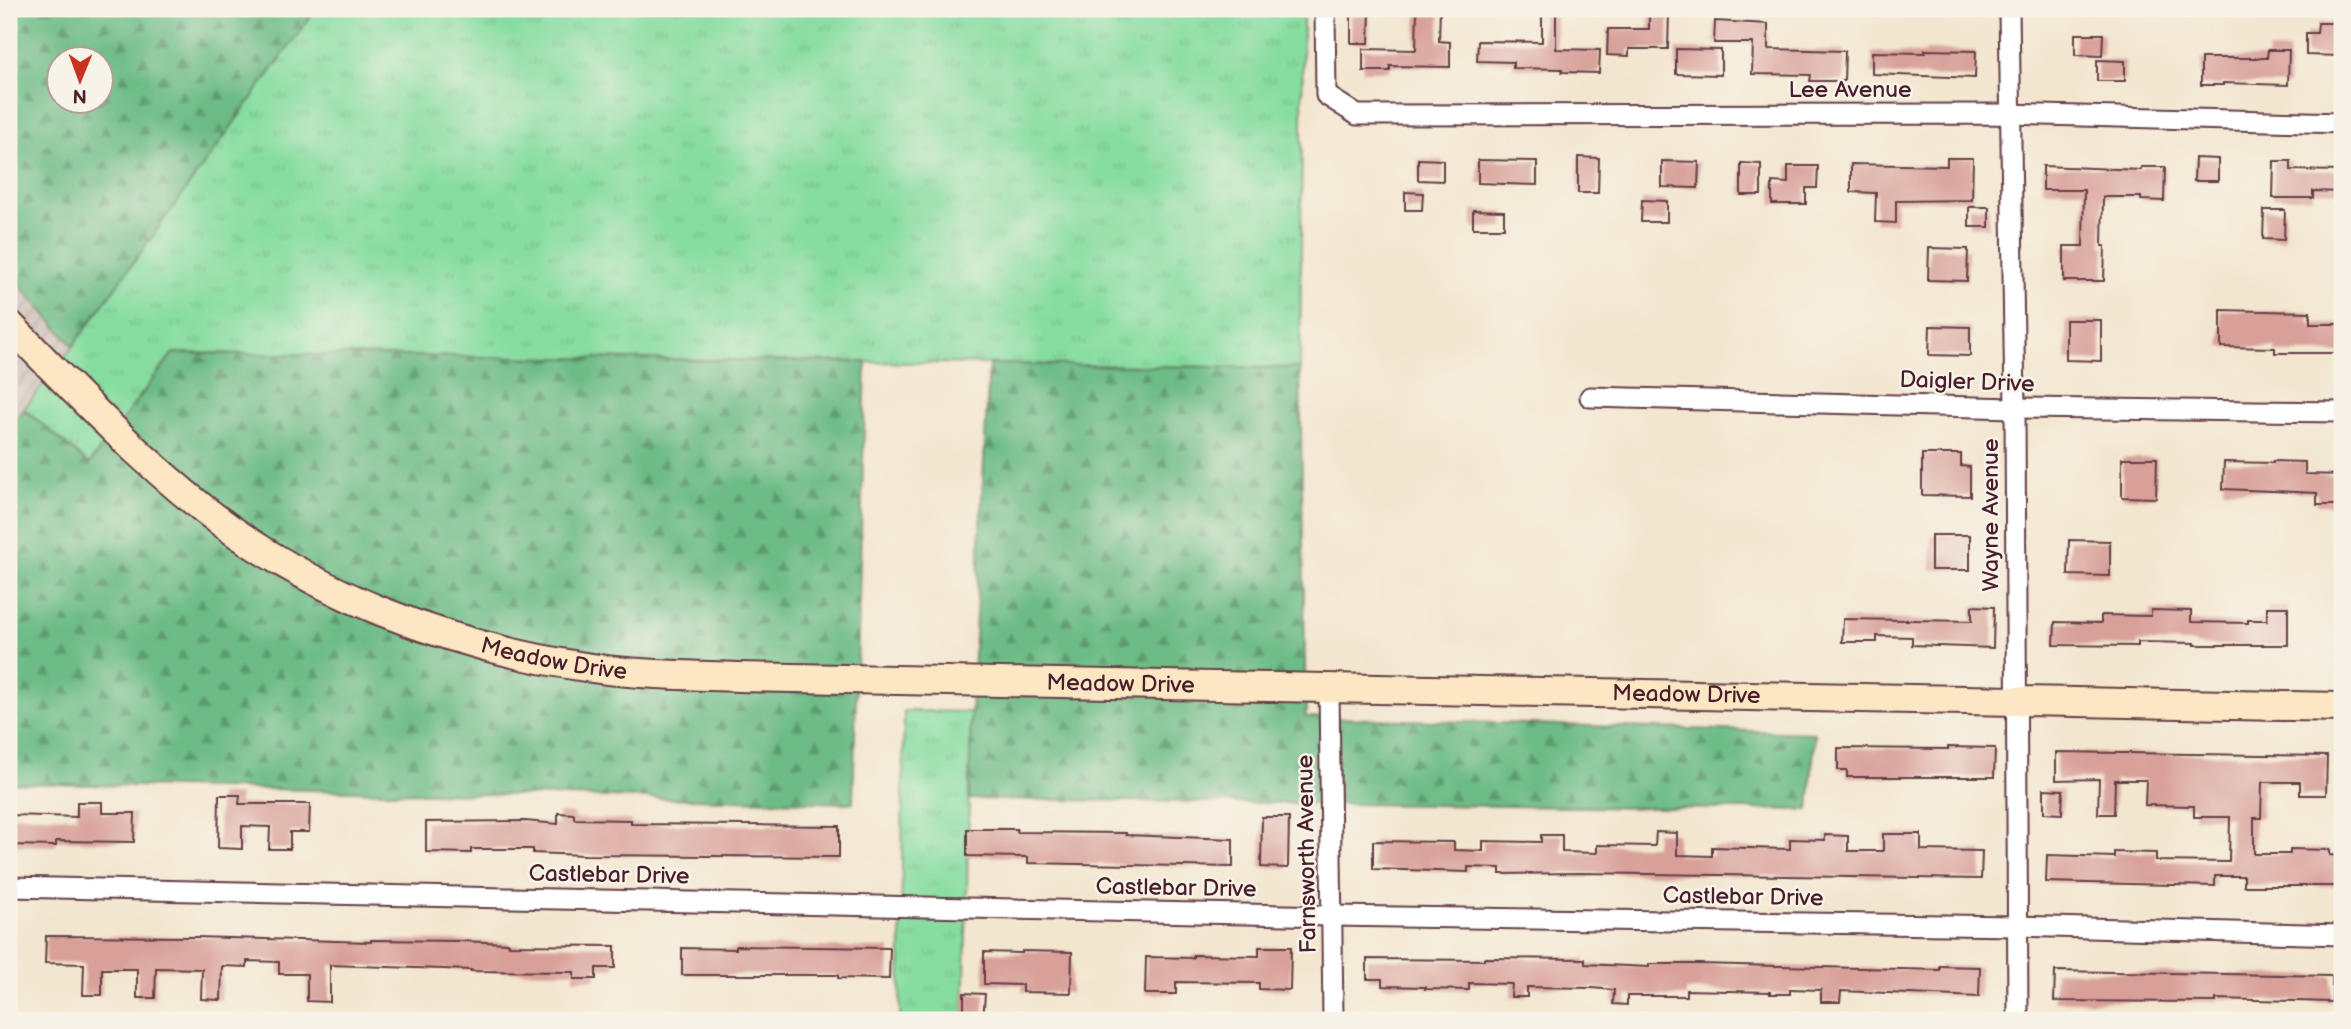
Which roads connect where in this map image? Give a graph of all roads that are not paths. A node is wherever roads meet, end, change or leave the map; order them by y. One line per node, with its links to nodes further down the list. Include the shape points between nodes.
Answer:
1 (1325, 9): 3 (street, Lee Avenue, via 1326,95 1357,115)
2 (2009, 9): 3 (street, Wayne Avenue)
3 (2010, 114): 4 (street, Lee Avenue); 7 (street, Wayne Avenue)
4 (2342, 123)
5 (9, 324): 9 (street, Meadow Drive, via 126,443 243,537 331,588 455,638 581,667 646,674)
6 (1590, 397): 7 (street, Daigler Drive)
7 (2015, 408): 8 (street, Daigler Drive); 10 (street, Wayne Avenue)
8 (2342, 412)
9 (1329, 688): 10 (street, Meadow Drive); 13 (street, Farnsworth Avenue)
10 (2017, 701): 11 (street, Meadow Drive); 14 (street, Wayne Avenue)
11 (2342, 707)
12 (9, 887): 13 (street, Castlebar Drive)
13 (1332, 916): 14 (street, Castlebar Drive); 16 (street, Farnsworth Avenue)
14 (2017, 926): 15 (street, Castlebar Drive); 17 (street, Wayne Avenue)
15 (2342, 935)
16 (1333, 1020)
17 (2018, 1020)

